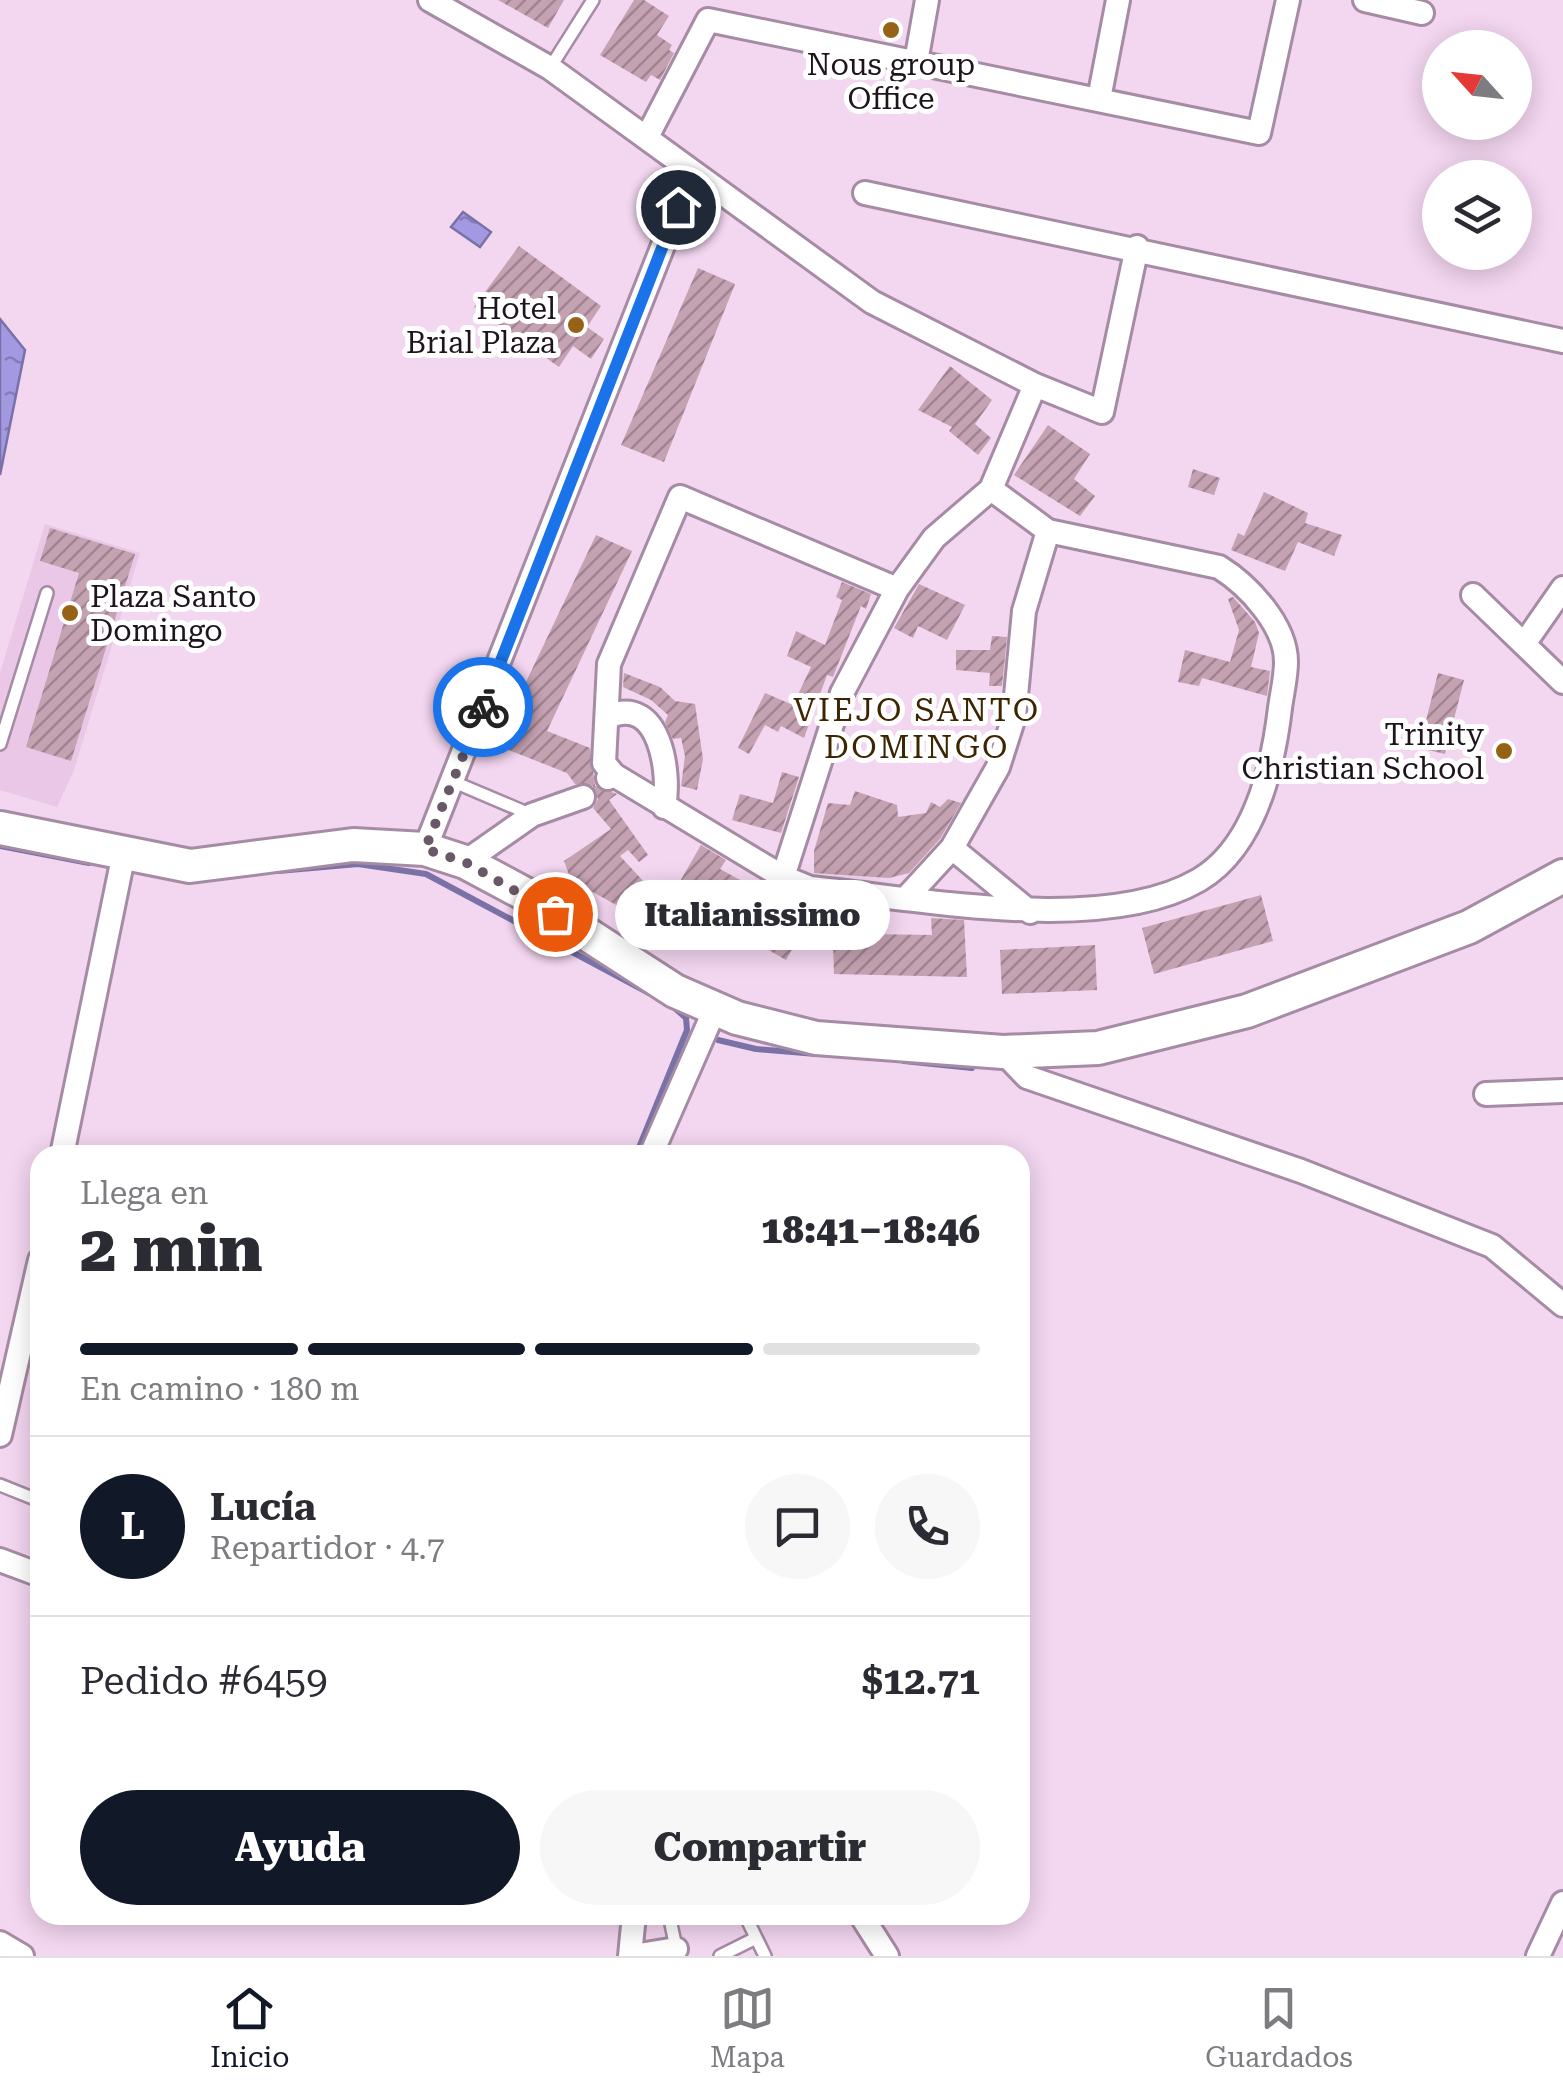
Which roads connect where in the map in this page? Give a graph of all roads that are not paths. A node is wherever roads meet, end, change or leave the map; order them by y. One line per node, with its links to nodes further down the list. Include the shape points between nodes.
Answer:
1 (430, 0): 10 (street)
2 (593, 0): 10 (lane)
3 (927, 0): 9 (street)
4 (1118, 0): 11 (street)
5 (1288, 0): 11 (street, via 1259,133)
6 (1365, 0): 8 (street)
7 (713, 10): 9 (street); 12 (street)
8 (1422, 13)
9 (916, 62): 11 (street)
10 (550, 68): 12 (street)
11 (1098, 99)
12 (648, 135): 13 (street)
13 (692, 172): 17 (street, via 872,302); 28 (street)
14 (865, 192): 15 (street)
15 (1137, 247): 16 (street); 17 (street, via 1102,412)
16 (1563, 341)
17 (1034, 386): 18 (street)
18 (991, 489): 19 (street); 20 (street, via 934,538)
19 (1048, 532): 33 (street, via 1024,611 1014,717 998,767); 40 (street, via 1219,567 1242,581 1278,632 1286,659 1264,798 1239,839 1201,879 1155,898)
20 (897, 588): 26 (street, via 680,497 609,664); 38 (street, via 842,693)
21 (1563, 588): 24 (street)
22 (47, 592): 27 (lane)
23 (1473, 595): 24 (street)
24 (1524, 644): 25 (street)
25 (1563, 682)
26 (608, 717): 30 (street, via 604,764 611,777); 30 (street, via 638,716 654,732 668,761)
27 (0, 744)
28 (454, 782): 31 (lane); 34 (street)
29 (583, 797): 31 (street)
30 (664, 806): 38 (street)
31 (532, 815): 36 (street)
32 (0, 828): 35 (street)
33 (952, 848): 39 (street); 40 (street)
34 (425, 849): 35 (street, via 353,845 190,866); 36 (street)
35 (124, 853): 45 (street)
36 (465, 862): 41 (street)
37 (1563, 876): 42 (street, via 1469,926 1246,1011 1098,1048)
38 (782, 877): 39 (street, via 810,888)
39 (908, 898): 40 (street)
40 (1031, 913)
41 (715, 1009): 42 (street, via 816,1038); 46 (street)
42 (1003, 1052): 47 (street, via 1027,1077 1301,1171 1492,1246)
43 (1563, 1091): 44 (street)
44 (1486, 1094)
45 (64, 1145)
46 (655, 1145)
47 (1563, 1304)
48 (30, 1360): 49 (street)
49 (0, 1435)
50 (0, 1486): 51 (lane)
51 (30, 1497)
52 (0, 1560): 53 (street)
53 (30, 1572)
54 (1563, 1903): 67 (street)
55 (633, 1925): 63 (street)
56 (671, 1925): 61 (lane)
57 (749, 1925): 59 (lane)
58 (867, 1925): 66 (street)
59 (756, 1938): 64 (lane); 65 (lane)
60 (0, 1942): 62 (street)
61 (677, 1953): 63 (street)
62 (22, 1956)
63 (631, 1956)
64 (720, 1956)
65 (765, 1956)
66 (887, 1956)
67 (1538, 1956)

